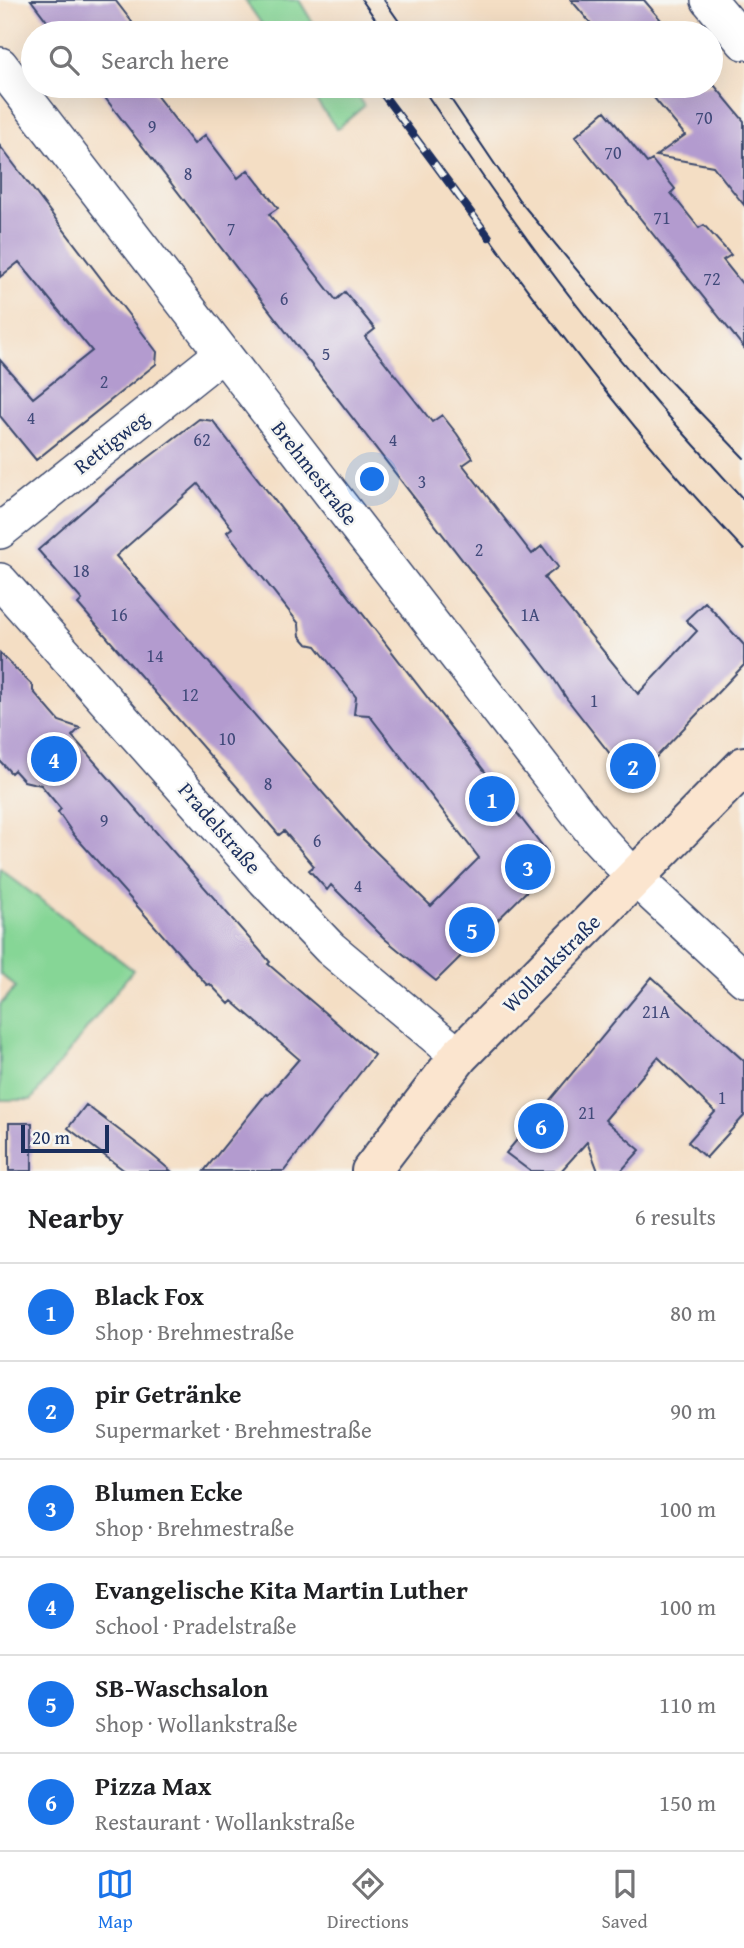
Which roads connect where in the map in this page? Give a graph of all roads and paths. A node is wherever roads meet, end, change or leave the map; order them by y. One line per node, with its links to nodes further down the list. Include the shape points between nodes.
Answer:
1 (709, 0): 2 (street)
2 (744, 42)
3 (0, 65): 4 (street, Brehmestraße)
4 (21, 92)
5 (26, 98): 6 (street, Brehmestraße)
6 (223, 353): 7 (street, Rettigweg); 10 (street, Brehmestraße, via 596,836)
7 (0, 531)
8 (0, 581): 12 (street, Pradelstraße, via 330,948)
9 (744, 766): 10 (main road, Wollankstraße)
10 (635, 878): 11 (street, Brehmestraße); 12 (main road, Wollankstraße)
11 (744, 979)
12 (459, 1056): 13 (main road, Wollankstraße)
13 (371, 1171)

